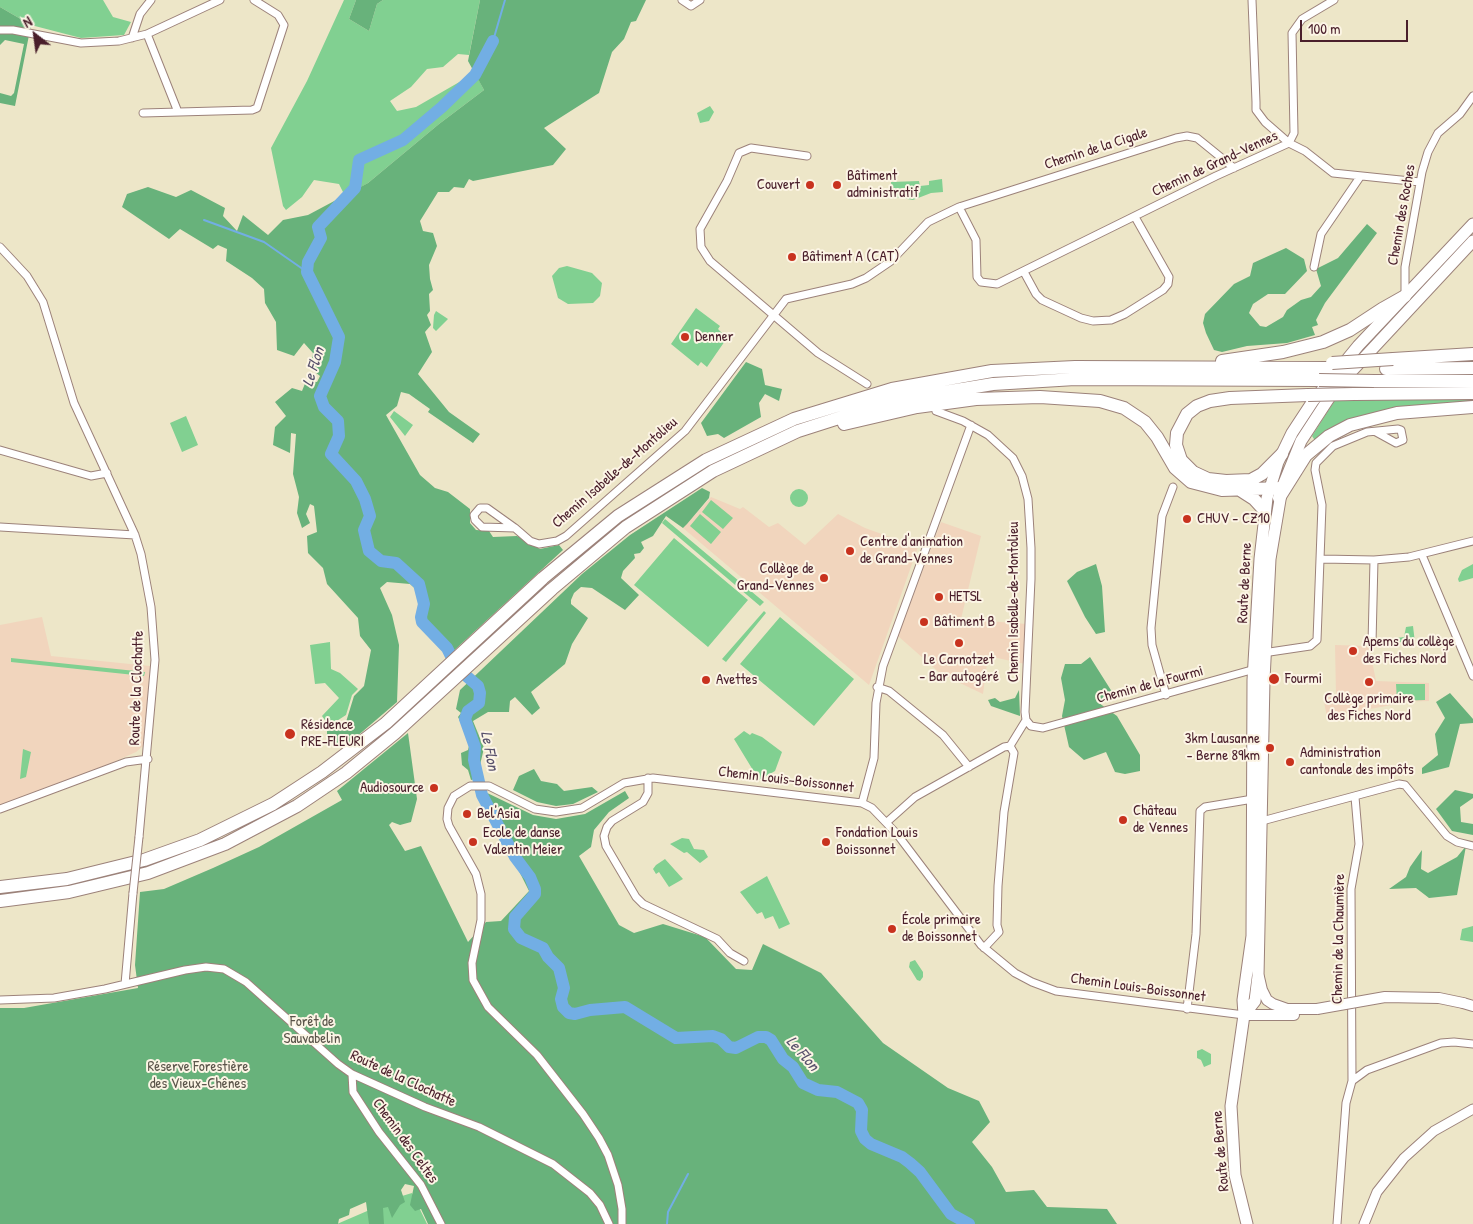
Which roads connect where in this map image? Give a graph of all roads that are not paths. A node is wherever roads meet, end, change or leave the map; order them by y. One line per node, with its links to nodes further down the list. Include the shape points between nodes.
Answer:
1 (151, 0): 10 (street, via 140,14)
2 (220, 0): 9 (street)
3 (254, 0): 12 (street, via 278,15 284,24 257,108)
4 (682, 0): 5 (street, via 691,6)
5 (700, 0)
6 (1252, 0): 14 (street, via 1256,110)
7 (1334, 0): 14 (street, via 1302,19 1292,33 1294,133)
8 (0, 30): 10 (street, via 81,43)
9 (148, 34): 10 (street); 12 (street)
10 (132, 38)
11 (1473, 96): 18 (street, Chemin des Roches, via 1460,114 1438,133 1428,152)
12 (178, 112): 13 (street)
13 (143, 113)
14 (1289, 143): 16 (street, Chemin de Grand-Vennes); 17 (street, Chemin de Grand-Vennes, via 1333,172)
15 (806, 156): 27 (street, via 744,149 700,229 701,247 710,261)
16 (1234, 168): 19 (street, Chemin de la Cigale, via 1197,138 1187,136); 20 (street, Chemin de Grand-Vennes)
17 (1360, 177): 18 (street, Chemin de Grand-Vennes); 24 (street, via 1321,234)
18 (1420, 182): 26 (street, Chemin des Roches, via 1405,276)
19 (958, 208): 25 (street, Chemin de Grand-Vennes, via 976,240 977,277 981,282 997,284); 27 (street, Chemin de la Cigale, via 928,222 891,261 866,278 786,299)
20 (1135, 217): 25 (street, Chemin de Grand-Vennes); 25 (street, via 1169,277 1163,290 1125,314 1111,320 1080,318 1042,300)
21 (1473, 224): 26 (main road, Route de Berne)
22 (1473, 241): 45 (main road, Route de Berne, via 1335,389 1301,441)
23 (0, 247): 42 (street, Route de la Clochatte, via 27,276 43,302 74,403)
24 (1314, 267)
25 (1024, 272)
26 (1405, 296): 30 (highway, via 1324,342 1259,356); 40 (main road, Route de Berne, via 1312,401)
27 (773, 315): 33 (street, via 826,360); 48 (street, Chemin Isabelle-de-Montolieu, via 685,431 566,536 540,544)
28 (1473, 354): 29 (highway)
29 (1389, 364): 30 (highway); 31 (highway)
30 (1173, 367): 41 (highway, via 1027,369 932,380 819,410 756,435)
31 (1473, 368)
32 (1473, 381): 41 (highway, bridge, via 1054,380 954,389 888,402 830,419)
33 (867, 384)
34 (1473, 394): 40 (highway, bridge, via 1230,398 1197,406 1187,414 1177,433 1176,445 1181,460 1193,472 1208,479 1226,482 1251,480)
35 (1473, 407): 45 (highway, via 1397,413 1350,425 1329,436 1306,455)
36 (936, 411): 37 (street, Chemin Isabelle-de-Montolieu)
37 (971, 425): 58 (street); 60 (street, Chemin Isabelle-de-Montolieu, via 999,443 1013,458 1028,499 1031,579)
38 (1376, 432): 52 (street, via 1351,437 1333,446 1316,463 1322,501)
39 (0, 450): 42 (street, via 91,476)
40 (1282, 454): 45 (main road, Route de Berne)
41 (711, 468): 44 (highway, via 878,414 976,399 1050,398 1100,401 1124,408 1150,427 1175,468 1188,480 1209,488); 72 (highway, via 634,504 579,546 354,749 273,804 182,847 88,874); 73 (highway, via 626,527 566,576 424,708 314,795 243,835 187,860 92,888)
42 (107, 473): 49 (street, Route de la Clochatte)
43 (1173, 487): 59 (street, via 1162,516 1151,628 1152,645)
44 (1240, 490): 45 (highway); 46 (highway)
45 (1277, 492): 46 (main road, Route de Berne); 55 (main road, Route de Berne)
46 (1265, 511): 55 (main road, Route de Berne, via 1260,559)
47 (0, 527): 49 (street)
48 (515, 528): 48 (street, Chemin Isabelle-de-Montolieu, via 487,508 480,508 474,515 482,527)
49 (135, 535): 62 (street, Route de la Clochatte, via 147,581 154,636 154,688)
50 (1473, 541): 51 (street)
51 (1422, 555): 53 (street); 57 (street)
52 (1322, 559): 53 (street); 55 (street, via 1317,640 1310,646)
53 (1374, 560): 54 (street)
54 (1372, 643)
55 (1261, 653): 56 (main road, Route de Berne)
56 (1260, 668): 59 (street, Chemin de la Fourmi); 66 (main road, Route de Berne); 69 (main road, Route de Berne)
57 (1473, 676)
58 (878, 688): 63 (street, via 889,691 943,735); 67 (street, via 875,749)
59 (1166, 695): 60 (street, Chemin de la Fourmi, via 1043,728 1031,726)
60 (1026, 720): 61 (street, Chemin Isabelle-de-Montolieu)
61 (1010, 746): 63 (street); 74 (street, via 1014,754 1004,812 998,886 999,932)
62 (148, 758): 68 (street, via 126,762); 77 (street, Route de la Clochatte, bridge)
63 (968, 767): 70 (street, via 915,797)
64 (648, 778): 67 (street, Chemin Louis-Boissonnet); 75 (street, via 648,793 643,802 606,827 606,846 643,904 717,939 730,953); 89 (street, Chemin Louis-Boissonnet, via 624,783 582,808 556,812 535,809 485,785 470,786 454,796 447,819 471,862 479,886 481,920 471,971 481,998 537,1055 599,1138 618,1185 622,1209)
65 (1355, 797): 69 (street); 71 (street, via 1405,785 1447,836); 85 (street, Chemin de la Chaumière, via 1359,844 1351,889)
66 (1253, 799): 80 (street, via 1205,807 1200,811 1196,934); 82 (main road, Route de Berne, via 1252,936 1243,1000)
67 (862, 803): 70 (street, Chemin Louis-Boissonnet)
68 (0, 809)
69 (1262, 821): 76 (main road, Route de Berne)
70 (887, 822): 74 (street, Chemin Louis-Boissonnet)
71 (1473, 846)
72 (0, 887)
73 (0, 901)
74 (984, 948): 80 (street, Chemin Louis-Boissonnet, via 1015,973 1056,991)
75 (744, 961)
76 (1258, 976): 81 (main road, via 1267,1000 1273,1004 1288,1009); 82 (main road, Route de Berne, via 1255,1001)
77 (125, 984): 78 (street, Route de la Clochatte, via 54,998); 84 (street, Route de la Clochatte, via 185,970 224,969 246,982)
78 (0, 1000)
79 (1468, 1005): 81 (main road, bridge, via 1429,997 1385,997)
80 (1187, 1009): 82 (street, Chemin Louis-Boissonnet)
81 (1317, 1009): 82 (main road, via 1292,1015)
82 (1244, 1015): 90 (main road, Route de Berne, via 1230,1127 1235,1175)
83 (1473, 1044): 85 (street, via 1441,1043 1367,1070)
84 (352, 1074): 87 (street, Chemin des Celtes, via 353,1092 379,1132 421,1185); 88 (street, Route de la Clochatte, via 494,1134 553,1164 590,1193)
85 (1352, 1081): 91 (street, Chemin de la Chaumière, via 1346,1103)
86 (1473, 1108): 92 (street, via 1434,1131 1404,1158 1377,1192)
87 (441, 1224)
88 (609, 1224)
89 (620, 1224)
90 (1247, 1224)
91 (1337, 1224)
92 (1364, 1224)

